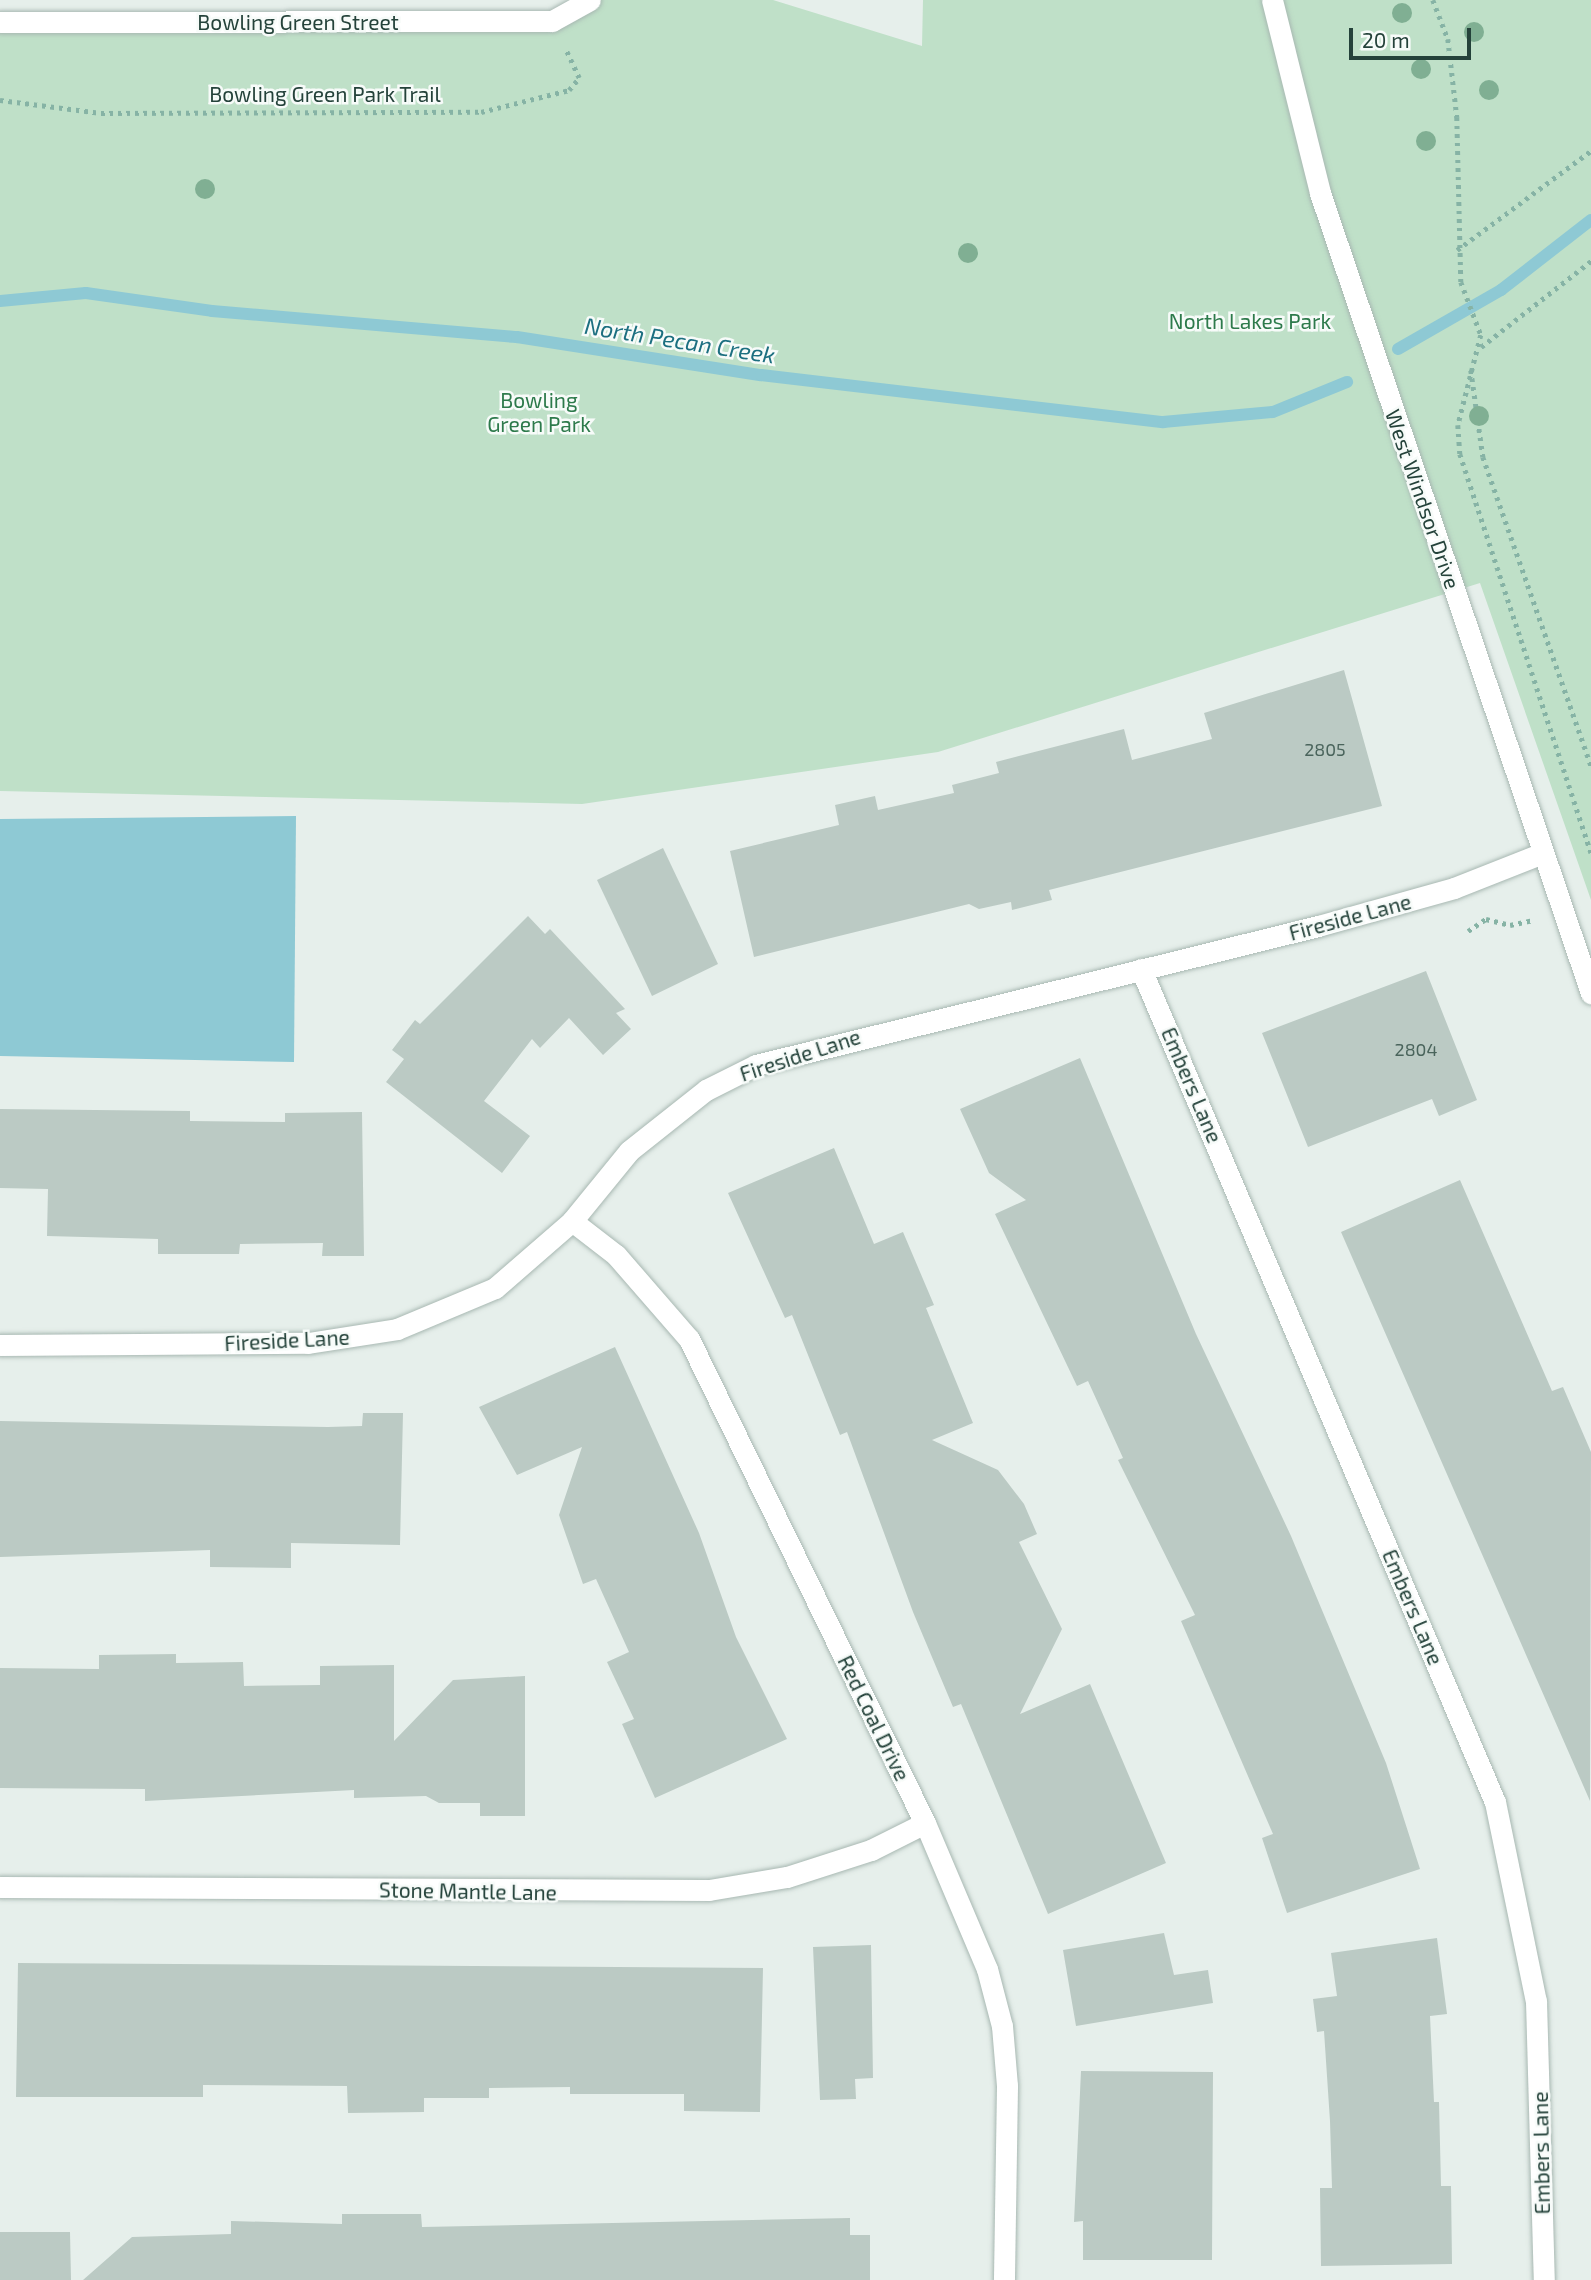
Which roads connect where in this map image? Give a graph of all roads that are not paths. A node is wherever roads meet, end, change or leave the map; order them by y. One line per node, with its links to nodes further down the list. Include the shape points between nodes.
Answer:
1 (590, 0): 3 (street, Bowling Green Street, via 552,20)
2 (1272, 0): 4 (street, West Windsor Drive, via 1325,206)
3 (0, 22)
4 (1543, 853): 5 (street, Fireside Lane, via 1386,908); 6 (street, West Windsor Drive)
5 (1141, 969): 7 (street, Fireside Lane, via 756,1065 706,1090 629,1151); 12 (street, Embers Lane, via 1495,1802 1536,2001)
6 (1591, 993)
7 (572, 1221): 8 (street, Fireside Lane, via 495,1288 397,1329 308,1343); 9 (street, Red Coal Drive, via 615,1255 689,1339)
8 (0, 1345)
9 (925, 1822): 10 (street, Stone Mantle Lane, via 871,1850 787,1877 709,1890); 11 (street, Red Coal Drive, via 987,1969 1002,2026)
10 (0, 1887)
11 (1004, 2280)
12 (1544, 2280)

